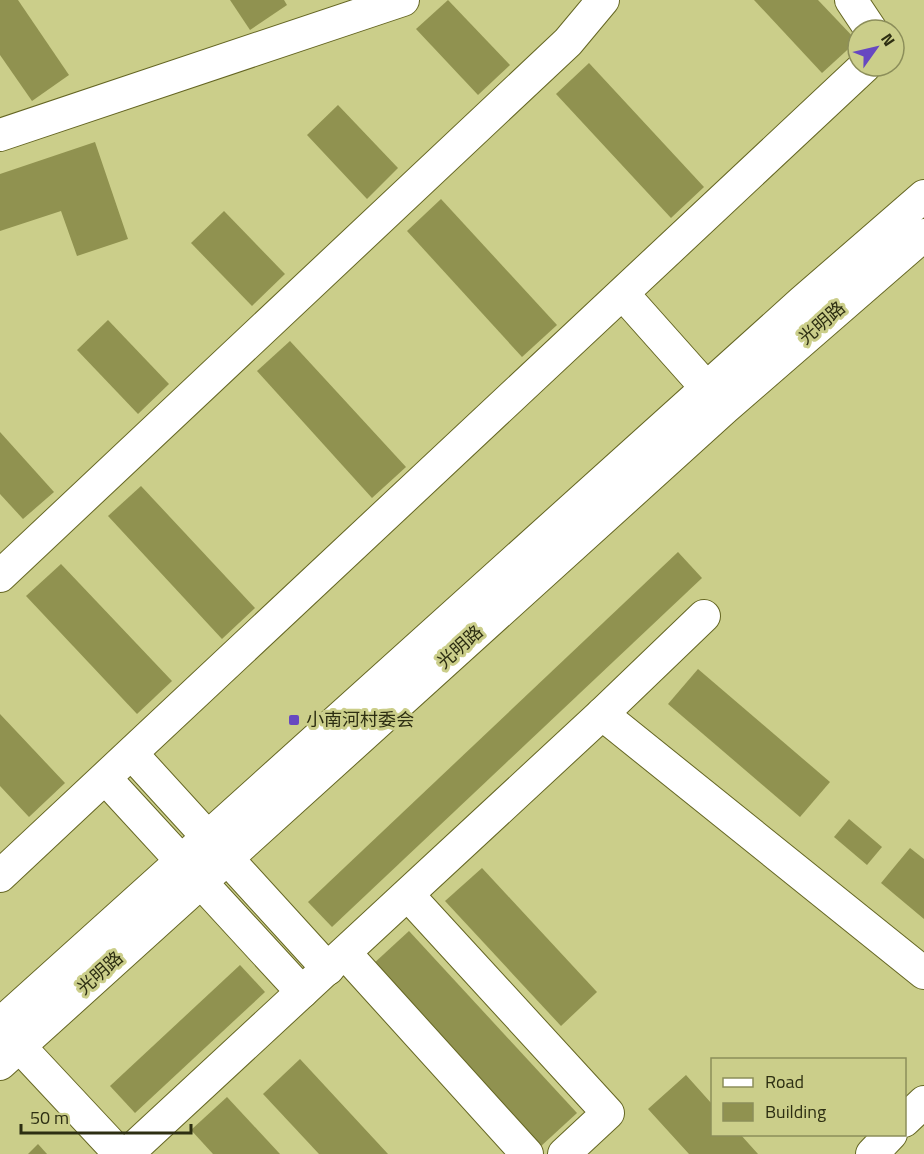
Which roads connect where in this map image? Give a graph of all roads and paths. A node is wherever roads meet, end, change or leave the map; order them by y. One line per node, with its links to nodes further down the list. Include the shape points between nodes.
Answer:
1 (403, 0): 6 (street)
2 (603, 0): 11 (street, via 568,42)
3 (851, 0): 4 (street)
4 (863, 18)
5 (852, 78): 9 (street)
6 (0, 135)
7 (924, 196): 10 (street, 光明路)
8 (924, 235): 10 (street, 光明路)
9 (622, 294): 10 (street); 14 (street)
10 (716, 398): 16 (street, 光明路)
11 (0, 576)
12 (704, 616): 13 (street)
13 (602, 714): 19 (street); 21 (street)
14 (132, 754): 15 (street); 16 (street)
15 (106, 779): 17 (street); 18 (street)
16 (216, 849): 17 (street, 光明路); 20 (street)
17 (189, 873): 22 (street); 23 (street, 光明路)
18 (0, 876)
19 (408, 895): 20 (street); 30 (street, via 608,1113)
20 (336, 961): 22 (street); 29 (street)
21 (924, 973)
22 (302, 992): 28 (street)
23 (5, 1040): 27 (street)
24 (924, 1102): 25 (street)
25 (906, 1119)
26 (889, 1136): 31 (street)
27 (120, 1154)
28 (127, 1154)
29 (527, 1154)
30 (564, 1154)
31 (872, 1154)

